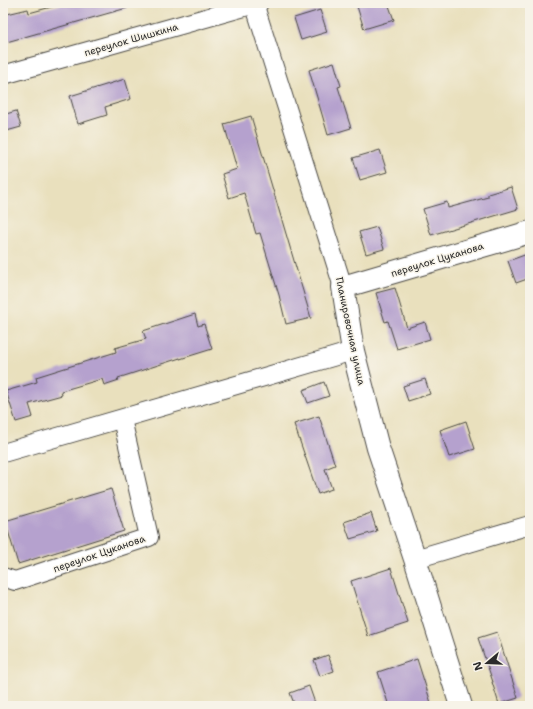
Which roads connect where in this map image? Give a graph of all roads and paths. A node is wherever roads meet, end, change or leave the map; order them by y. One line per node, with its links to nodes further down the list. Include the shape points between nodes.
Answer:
1 (256, 3): 2 (street, переулок Шишкина); 4 (street, Планировочная улица)
2 (3, 75)
3 (530, 232): 4 (main road, переулок Цуканова)
4 (343, 287): 5 (main road, Планировочная улица)
5 (353, 351): 6 (street); 9 (main road, Планировочная улица, via 378,448)
6 (122, 419): 7 (street); 10 (street, переулок Цуканова, via 149,537 15,581)
7 (3, 454)
8 (530, 525): 9 (street)
9 (415, 559): 11 (main road, Планировочная улица)
10 (3, 577)
11 (461, 706)

